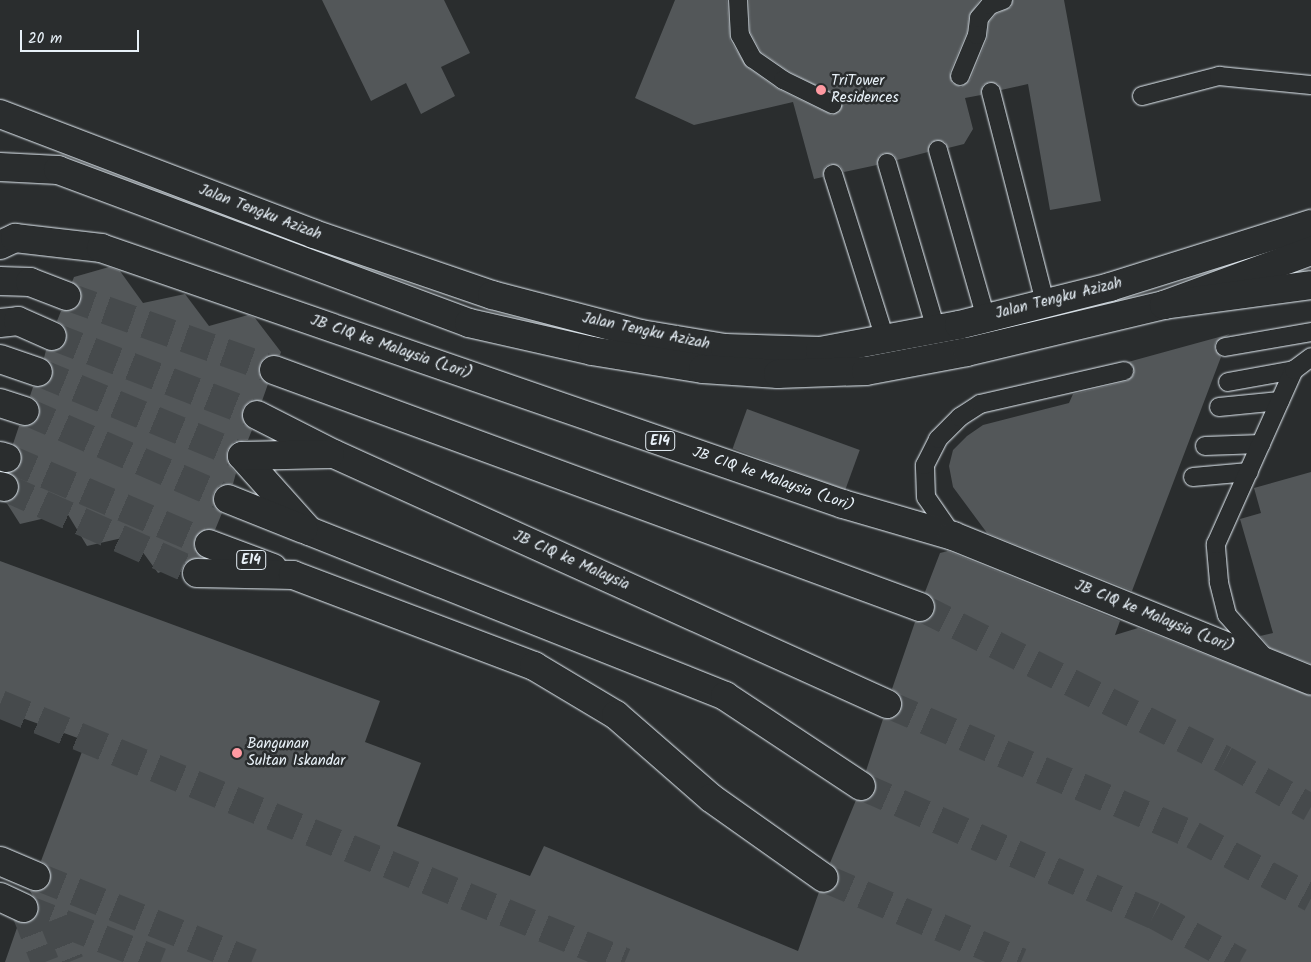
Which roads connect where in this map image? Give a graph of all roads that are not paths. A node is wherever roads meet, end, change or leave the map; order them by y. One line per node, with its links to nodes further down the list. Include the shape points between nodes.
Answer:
1 (738, 0): 7 (lane, via 740,35 752,59 783,80)
2 (1002, 0): 3 (lane, via 990,5 979,18 977,35)
3 (960, 76)
4 (1311, 85): 6 (lane, via 1219,76)
5 (991, 92): 19 (lane)
6 (1142, 96)
7 (832, 104)
8 (0, 114): 26 (main road, Jalan Tengku Azizah, via 314,234 473,289 641,334 725,348 820,351)
9 (938, 150): 21 (lane)
10 (887, 163): 23 (lane)
11 (0, 167): 20 (main road, Jalan Tengku Azizah, via 58,170 469,323 592,351 704,369 778,374 866,371 967,352)
12 (832, 174): 26 (lane)
13 (1311, 224): 19 (main road, Jalan Tengku Azizah, via 1110,288)
14 (0, 245): 45 (main road, JB CIQ ke Malaysia (Lori) / E14, via 15,238 101,248 843,504)
15 (1311, 251): 20 (main road, Jalan Tengku Azizah)
16 (0, 281): 18 (main road, via 30,282)
17 (1311, 285): 20 (main road)
18 (66, 296)
19 (1045, 303): 21 (main road, Jalan Tengku Azizah)
20 (1164, 305)
21 (986, 318): 23 (main road, Jalan Tengku Azizah)
22 (0, 323): 25 (main road, via 18,321)
23 (936, 329): 26 (main road, Jalan Tengku Azizah)
24 (1311, 332): 27 (lane)
25 (52, 336)
26 (885, 339)
27 (1225, 347)
28 (1311, 357): 31 (lane)
29 (0, 359): 33 (main road)
30 (274, 370): 49 (main road)
31 (1294, 370): 34 (lane); 35 (lane)
32 (1124, 371): 45 (lane, via 980,404 960,417 938,439 926,465 926,496)
33 (38, 372)
34 (1228, 382)
35 (1280, 401): 36 (lane); 38 (lane)
36 (1219, 407)
37 (257, 415): 40 (main road, JB CIQ ke Malaysia)
38 (1261, 444): 39 (lane); 41 (lane)
39 (1205, 446)
40 (334, 454): 44 (main road, via 242,456); 52 (main road, JB CIQ ke Malaysia)
41 (1248, 472): 42 (lane); 50 (lane, via 1216,544 1219,582 1227,615)
42 (1193, 477)
43 (228, 499): 44 (main road)
44 (308, 531): 53 (main road, via 724,696)
45 (953, 536): 50 (main road, JB CIQ ke Malaysia (Lori) / E14)
46 (209, 544): 48 (main road, E14)
47 (197, 573): 48 (main road, E14)
48 (293, 575): 56 (main road, E14, via 534,666 616,715 711,798)
49 (920, 607)
50 (1272, 666): 51 (main road, JB CIQ ke Malaysia (Lori) / E14)
51 (1311, 681)
52 (887, 704)
53 (861, 786)
54 (0, 861): 55 (main road)
55 (36, 876)
56 (824, 878)
57 (0, 897): 58 (main road)
58 (24, 908)

